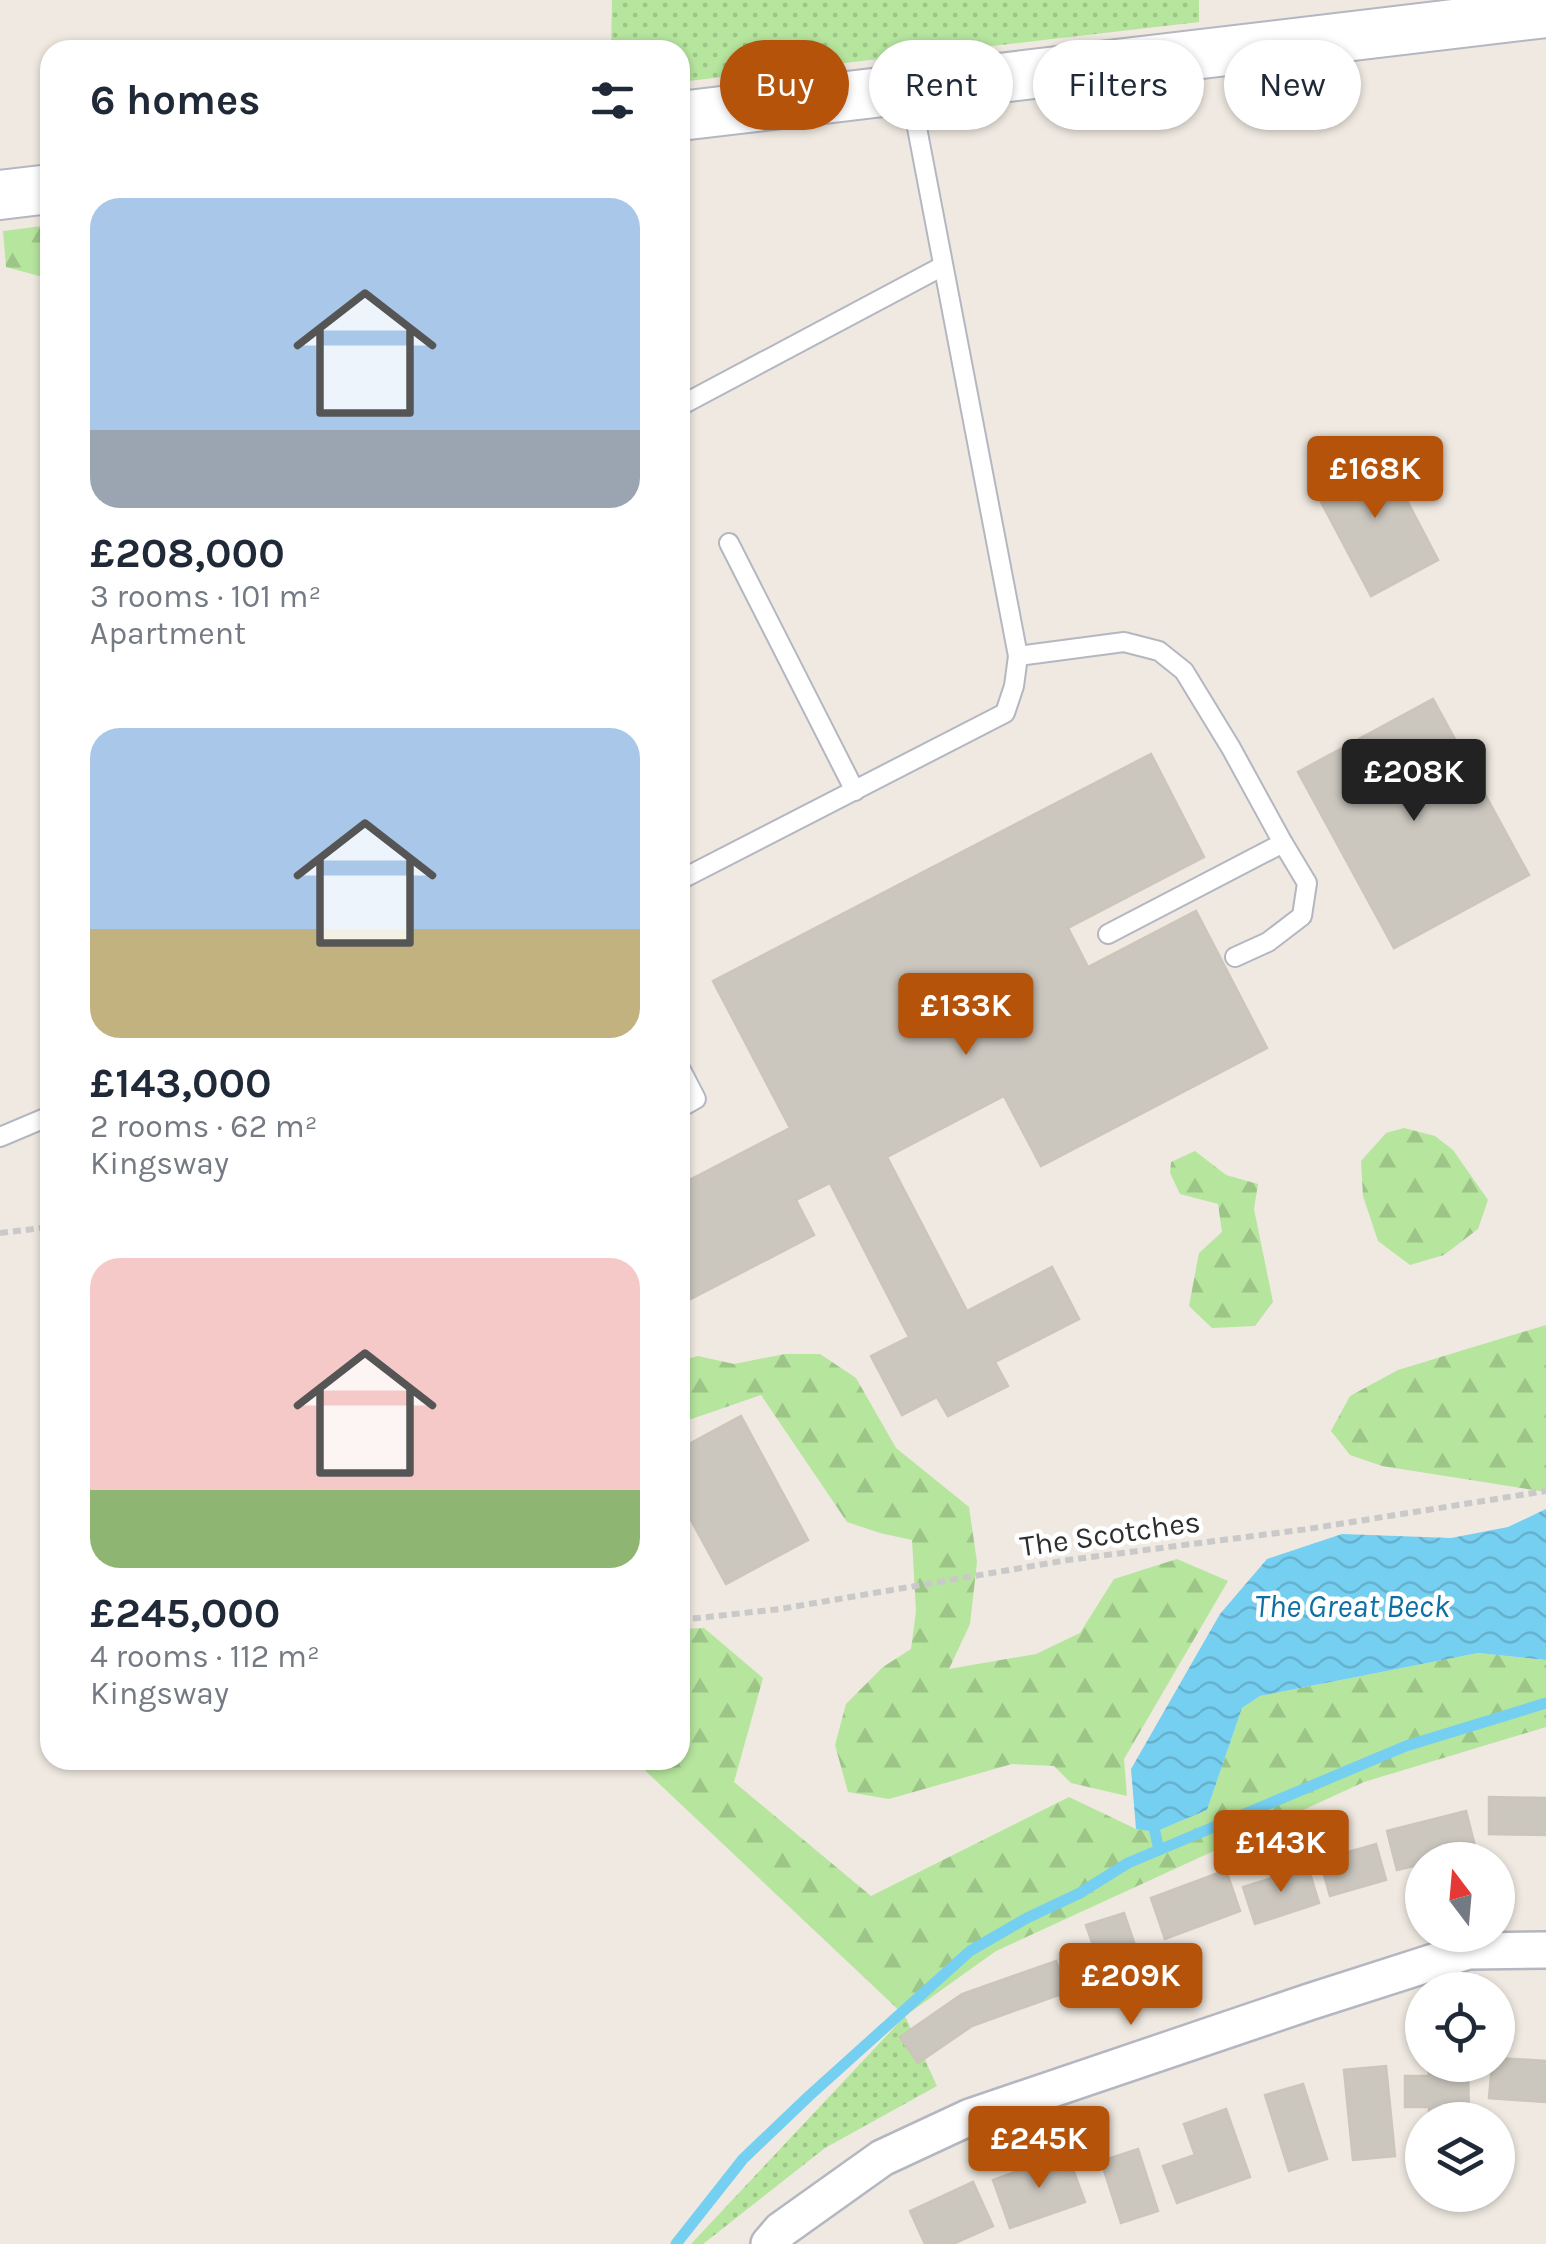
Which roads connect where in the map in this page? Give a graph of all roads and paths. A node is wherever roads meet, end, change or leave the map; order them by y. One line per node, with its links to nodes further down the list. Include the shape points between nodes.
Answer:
1 (1528, 10): 2 (street)
2 (1013, 77)
3 (869, 95): 4 (street)
4 (690, 115)
5 (918, 130): 8 (lane)
6 (40, 191): 7 (street)
7 (0, 196)
8 (943, 266): 9 (lane); 11 (lane)
9 (690, 401)
10 (729, 543): 12 (lane)
11 (1018, 656): 12 (lane, via 1006,714); 13 (lane, via 1124,642 1159,650 1184,671)
12 (856, 790): 14 (lane)
13 (1282, 842): 15 (lane); 16 (lane, via 1307,883 1302,916)
14 (690, 875)
15 (1108, 934)
16 (1235, 957)
17 (40, 1120): 18 (lane)
18 (0, 1138)
19 (40, 1227): 20 (path)
20 (0, 1233)
21 (1546, 1491): 22 (path, The Scotches)
22 (690, 1619)
23 (1546, 1950): 24 (street, via 1468,1952 970,2118 882,2158)
24 (769, 2244)

